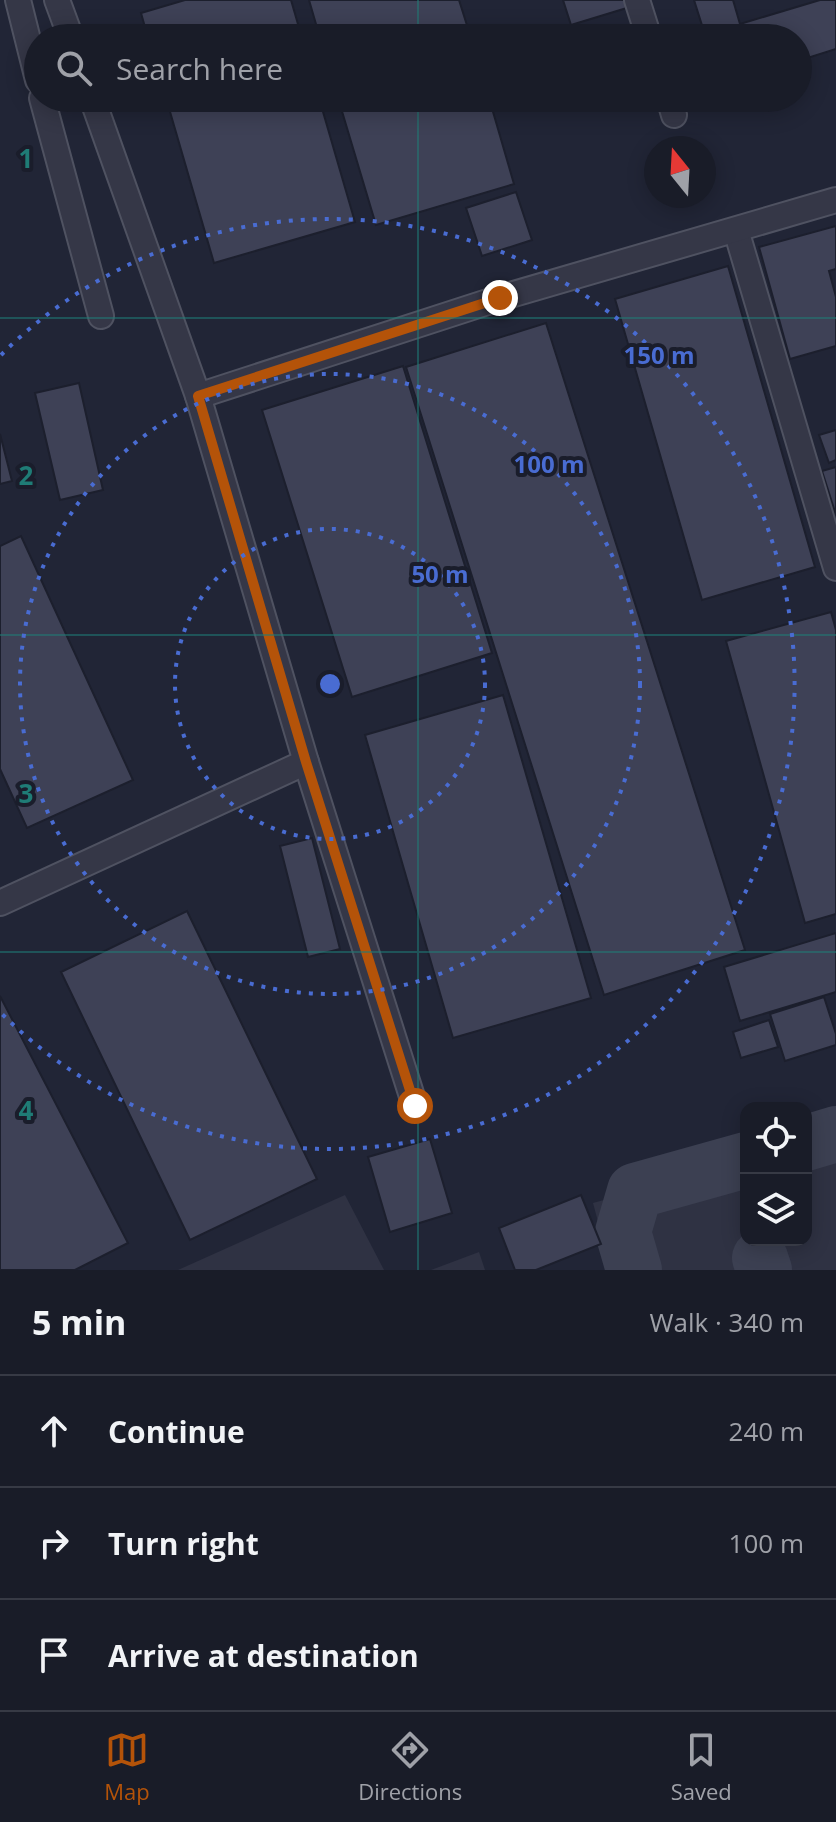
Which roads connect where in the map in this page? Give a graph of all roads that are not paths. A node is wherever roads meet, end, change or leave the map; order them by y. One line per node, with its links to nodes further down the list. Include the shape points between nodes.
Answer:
1 (18, 0): 4 (lane)
2 (57, 0): 5 (lane)
3 (637, 0): 6 (lane)
4 (24, 24)
5 (66, 24)
6 (645, 24)
7 (46, 112): 11 (lane)
8 (97, 112): 12 (lane)
9 (836, 200): 10 (lane)
10 (736, 230): 12 (lane, via 500,298); 13 (lane)
11 (101, 316)
12 (198, 396): 14 (lane)
13 (836, 568)
14 (306, 762): 15 (lane); 16 (lane)
15 (0, 903)
16 (415, 1106)

